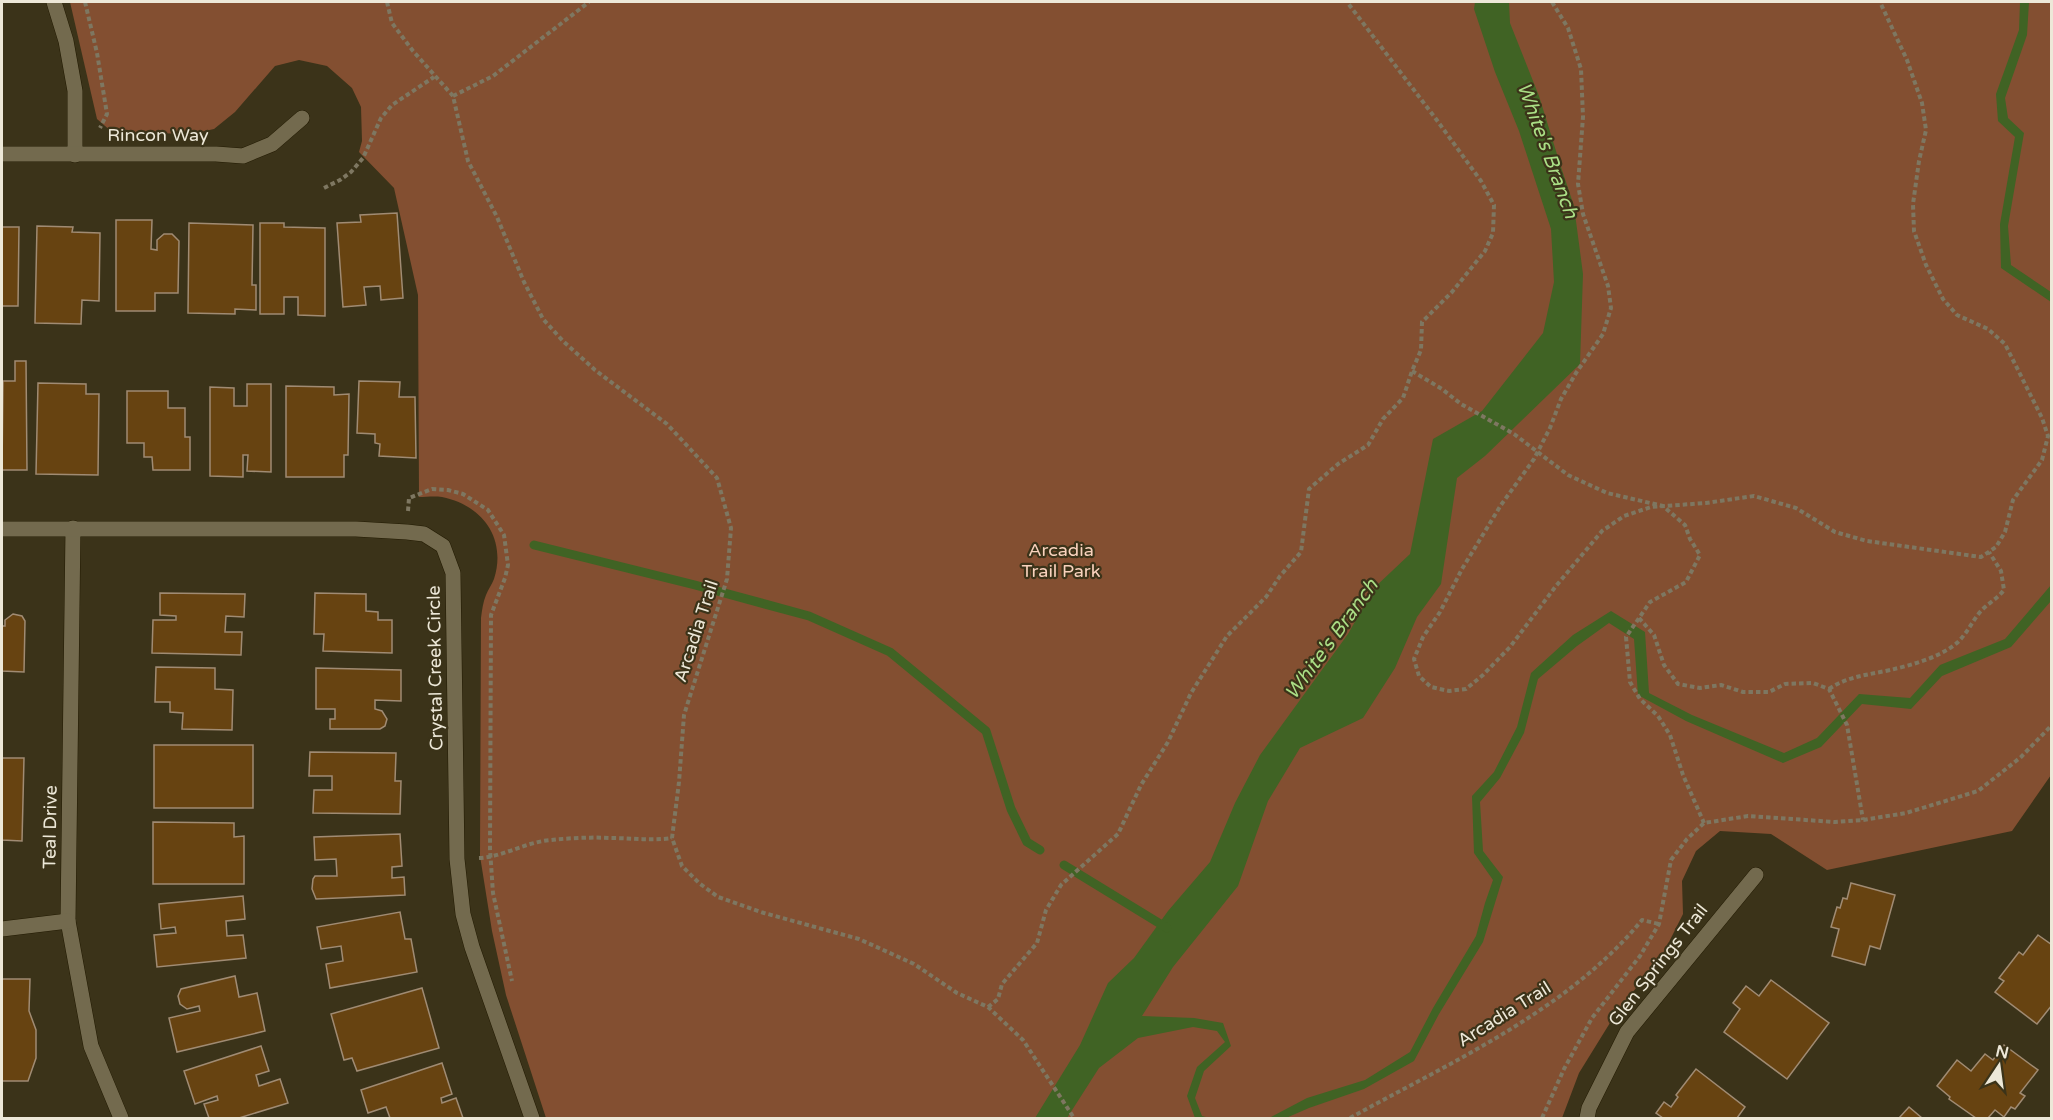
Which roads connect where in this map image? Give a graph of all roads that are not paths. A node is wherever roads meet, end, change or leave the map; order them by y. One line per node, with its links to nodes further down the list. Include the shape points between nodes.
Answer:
1 (54, 2): 4 (street, via 75,91)
2 (303, 118): 4 (street, Rincon Way, via 272,144 243,156)
3 (2, 154): 4 (street, Rincon Way)
4 (75, 155)
5 (73, 528): 6 (street, Crystal Creek Circle); 8 (street, Teal Drive); 11 (street, Crystal Creek Circle, via 356,529 424,534 442,546 453,573 457,859 463,914)
6 (2, 529)
7 (1756, 875): 12 (street, Glen Springs Trail, via 1627,1032)
8 (69, 921): 9 (street); 10 (street, Teal Drive, via 91,1046)
9 (2, 929)
10 (120, 1119)
11 (532, 1119)
12 (1587, 1119)

